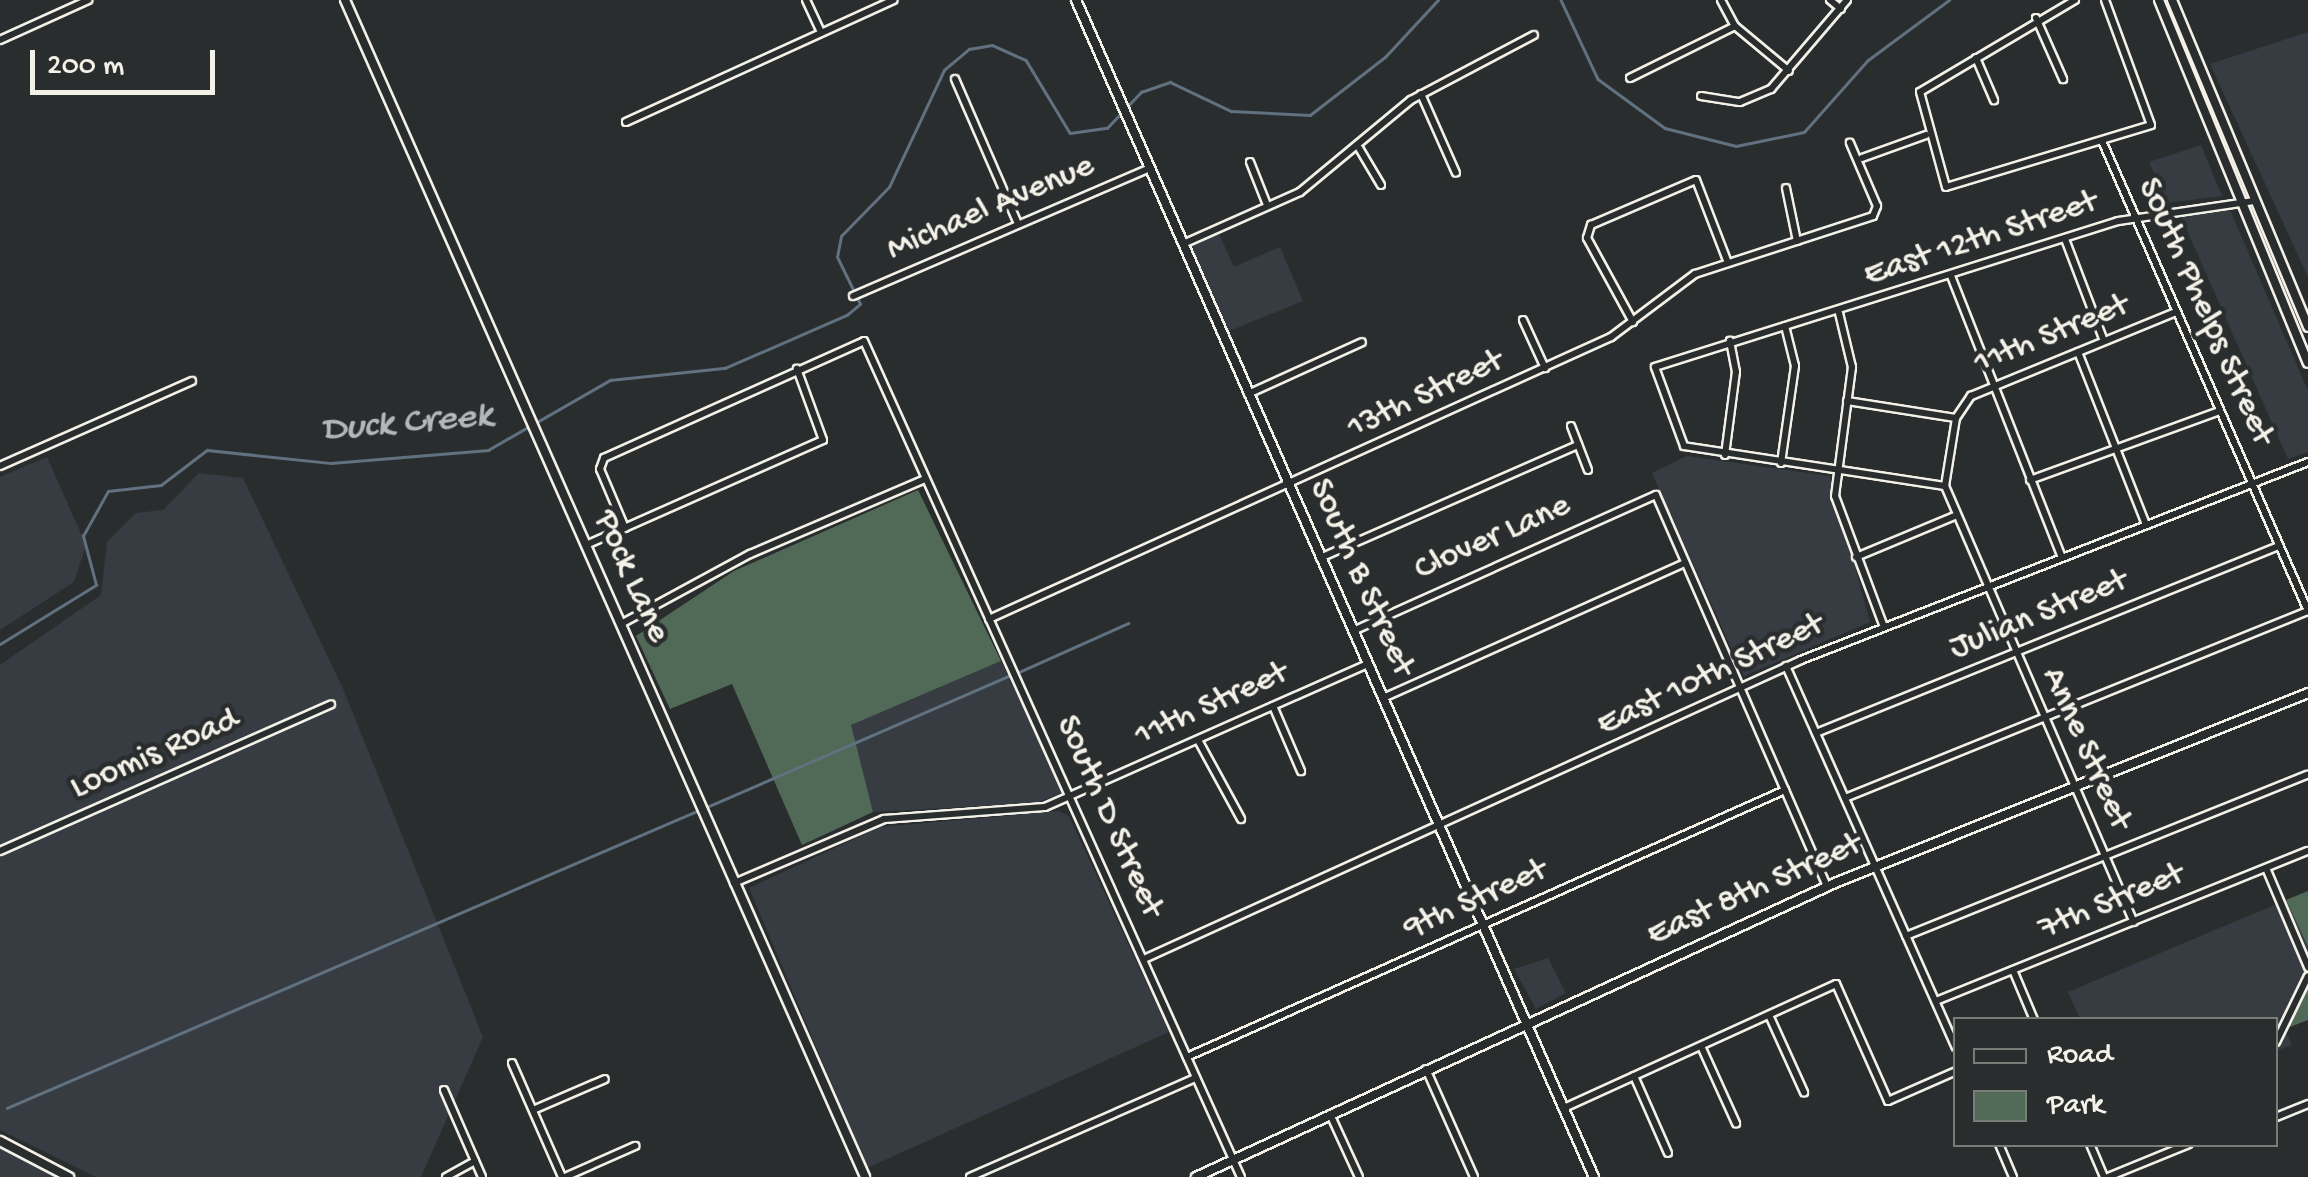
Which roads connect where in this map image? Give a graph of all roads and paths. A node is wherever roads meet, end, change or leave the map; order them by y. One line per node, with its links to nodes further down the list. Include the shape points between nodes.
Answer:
1 (88, 0): 18 (street)
2 (345, 0): 85 (street, Pock Lane)
3 (806, 0): 16 (street)
4 (894, 0): 16 (street)
5 (1076, 0): 34 (street, South B Street)
6 (1721, 0): 15 (street)
7 (1830, 0): 13 (street)
8 (1847, 0): 13 (street)
9 (2075, 0): 14 (street)
10 (2105, 0): 30 (street, via 2151,125)
11 (2159, 0): 39 (street)
12 (2172, 0): 38 (street)
13 (1841, 9): 20 (street)
14 (2036, 18): 19 (street); 23 (street)
15 (1735, 26): 20 (street); 21 (street)
16 (820, 32): 27 (street)
17 (1534, 35): 24 (street)
18 (0, 40)
19 (1976, 58): 26 (street); 28 (street, via 1918,95)
20 (1789, 70): 25 (street, via 1740,102)
21 (1630, 78)
22 (956, 79): 42 (street)
23 (2063, 79)
24 (1421, 94): 31 (street); 35 (street)
25 (1701, 96)
26 (1994, 100)
27 (626, 122)
28 (1926, 135): 30 (street, via 1950,190); 32 (street)
29 (1850, 142): 32 (street)
30 (2103, 143): 41 (street, South Phelps Street)
31 (1358, 148): 36 (street); 40 (street)
32 (1862, 158): 44 (street, 13th Street, via 1876,214)
33 (1250, 162): 40 (street)
34 (1148, 169): 42 (street, Michael Avenue); 45 (street, South B Street)
35 (1456, 173)
36 (1381, 185)
37 (1786, 188): 44 (street)
38 (2253, 201): 39 (street, East 12th Street); 54 (street)
39 (2242, 203): 41 (street, East 12th Street); 59 (street)
40 (1267, 205): 45 (street)
41 (2134, 218): 43 (street, East 12th Street); 49 (street, South Phelps Street)
42 (1018, 224): 48 (street, Michael Avenue)
43 (2065, 239): 47 (street, East 12th Street); 56 (street)
44 (1796, 240): 46 (street, 13th Street)
45 (1182, 244): 64 (street, South B Street)
46 (1728, 263): 52 (street, 13th Street, via 1678,283); 52 (street, via 1696,180 1591,225 1587,238)
47 (1951, 276): 50 (street, East 12th Street); 63 (street)
48 (853, 296)
49 (2176, 312): 56 (street, 11th Street); 66 (street, South Phelps Street)
50 (1839, 313): 53 (street, East 12th Street); 65 (street, via 1852,359)
51 (1523, 320): 61 (street)
52 (1633, 322): 61 (street, 13th Street)
53 (1784, 326): 55 (street, East 12th Street); 73 (street, via 1794,366)
54 (2308, 327)
55 (1730, 341): 71 (street, via 1736,372); 71 (street, East 12th Street, via 1656,367 1677,439)
56 (2104, 341): 58 (street, 11th Street)
57 (1362, 342): 64 (street)
58 (2078, 352): 63 (street, 11th Street); 70 (street)
59 (2308, 363)
60 (798, 368): 77 (street, South D Street, via 864,340); 84 (street, via 604,458 600,469); 84 (street, via 823,440)
61 (1545, 368): 80 (street, 13th Street)
62 (192, 381): 74 (street)
63 (1993, 386): 67 (street, 11th Street, via 1966,400); 78 (street)
64 (1248, 394): 80 (street, South B Street)
65 (1847, 402): 67 (street); 76 (street)
66 (2220, 411): 70 (street); 79 (street, South Phelps Street)
67 (1956, 418): 81 (street, 11th Street)
68 (1571, 426): 69 (street)
69 (1578, 445): 75 (street); 89 (street)
70 (2117, 452): 78 (street); 83 (street)
71 (1725, 455): 73 (street)
72 (2308, 462): 79 (street, East 10th Street)
73 (1781, 463): 76 (street)
74 (0, 466)
75 (1588, 470)
76 (1837, 471): 81 (street); 88 (street, via 1836,507)
77 (925, 478): 93 (street, South D Street); 94 (street, via 739,559)
78 (2030, 480): 87 (street)
79 (2250, 480): 83 (street, East 10th Street); 86 (street, South Phelps Street)
80 (1289, 485): 89 (street, South B Street); 93 (street, 13th Street)
81 (1944, 486): 82 (street, Anne Street)
82 (1957, 515): 88 (street); 91 (street, Anne Street)
83 (2145, 522): 87 (street, East 10th Street)
84 (624, 528): 85 (street)
85 (586, 545): 94 (street, Pock Lane)
86 (2279, 546): 92 (street, South Phelps Street); 97 (street, Julian Street)
87 (2061, 556): 91 (street, East 10th Street)
88 (1856, 557): 95 (street)
89 (1320, 558): 96 (street, South B Street)
90 (1685, 562): 96 (street, Clover Lane, via 1656,495); 100 (street); 102 (street)
91 (1986, 586): 95 (street, East 10th Street); 97 (street, Anne Street)
92 (2308, 611): 105 (street)
93 (989, 619): 112 (street, South D Street)
94 (620, 624): 121 (street, Pock Lane)
95 (1884, 626): 99 (street, East 10th Street)
96 (1353, 631): 98 (street, South B Street)
97 (2015, 653): 105 (street, Anne Street); 106 (street, Julian Street)
98 (1368, 664): 102 (street, South B Street); 104 (street, 11th Street)
99 (1786, 666): 100 (street, East 10th Street); 106 (street)
100 (1740, 692): 111 (street); 115 (street, East 10th Street)
101 (2308, 693): 110 (street, East 8th Street)
102 (1383, 698): 115 (street, South B Street)
103 (331, 704): 116 (street, Loomis Road)
104 (1273, 706): 107 (street, 11th Street); 108 (street)
105 (2044, 718): 110 (street, Anne Street); 113 (street)
106 (1816, 733): 113 (street)
107 (1198, 740): 112 (street, 11th Street); 114 (street)
108 (1302, 770)
109 (2308, 774): 118 (street)
110 (2074, 786): 118 (street, Anne Street); 119 (street, East 8th Street)
111 (1785, 790): 122 (street); 124 (street, 9th Street)
112 (1072, 797): 121 (street, 11th Street, via 1010,816 884,819); 126 (street, South D Street)
113 (1845, 798): 119 (street)
114 (1241, 819)
115 (1440, 827): 124 (street, South B Street); 126 (street, East 10th Street)
116 (0, 851)
117 (2308, 852): 120 (street, 7th Street)
118 (2105, 856): 123 (street, Anne Street); 125 (street)
119 (1875, 866): 122 (street, East 8th Street); 125 (street)
120 (2266, 868): 123 (street, 7th Street); 127 (street)
121 (734, 883): 164 (street, Pock Lane)
122 (1827, 886): 133 (street, East 8th Street)
123 (2134, 922): 128 (street, 7th Street)
124 (1483, 925): 133 (street, South B Street); 137 (street, 9th Street)
125 (1906, 936): 130 (street)
126 (1144, 959): 137 (street, South D Street)
127 (2308, 967)
128 (2013, 970): 130 (street, 7th Street); 132 (street)
129 (2308, 976): 134 (street)
130 (1936, 1002): 135 (street)
131 (1769, 1015): 136 (street); 140 (street, via 1836,984 1888,1100); 145 (street)
132 (2033, 1017)
133 (1527, 1024): 139 (street, East 8th Street); 147 (street, South B Street)
134 (2278, 1038)
135 (1953, 1040)
136 (1702, 1046): 141 (street); 151 (street)
137 (1187, 1057): 142 (street, South D Street)
138 (512, 1062): 148 (street)
139 (1426, 1069): 149 (street, East 8th Street); 169 (street)
140 (1953, 1071)
141 (1634, 1076): 147 (street); 157 (street)
142 (1195, 1078): 158 (street, South D Street); 165 (street)
143 (606, 1079): 148 (street)
144 (444, 1090): 159 (street)
145 (1804, 1092)
146 (2308, 1104): 150 (street)
147 (1564, 1108): 170 (street, South B Street)
148 (533, 1110): 163 (street)
149 (1330, 1113): 158 (street, East 8th Street); 168 (street)
150 (2278, 1115)
151 (1736, 1123)
152 (0, 1141): 160 (street)
153 (635, 1146): 163 (street)
154 (2000, 1147): 171 (street)
155 (2091, 1147): 172 (street)
156 (2181, 1147): 172 (street)
157 (1668, 1154)
158 (1232, 1160): 166 (street, East 8th Street); 167 (street, South D Street)
159 (475, 1162): 161 (street); 162 (street)
160 (69, 1177)
161 (446, 1177)
162 (482, 1177)
163 (563, 1177)
164 (864, 1177)
165 (970, 1177)
166 (1196, 1177)
167 (1241, 1177)
168 (1359, 1177)
169 (1474, 1177)
170 (1594, 1177)
171 (2013, 1177)
172 (2106, 1177)

